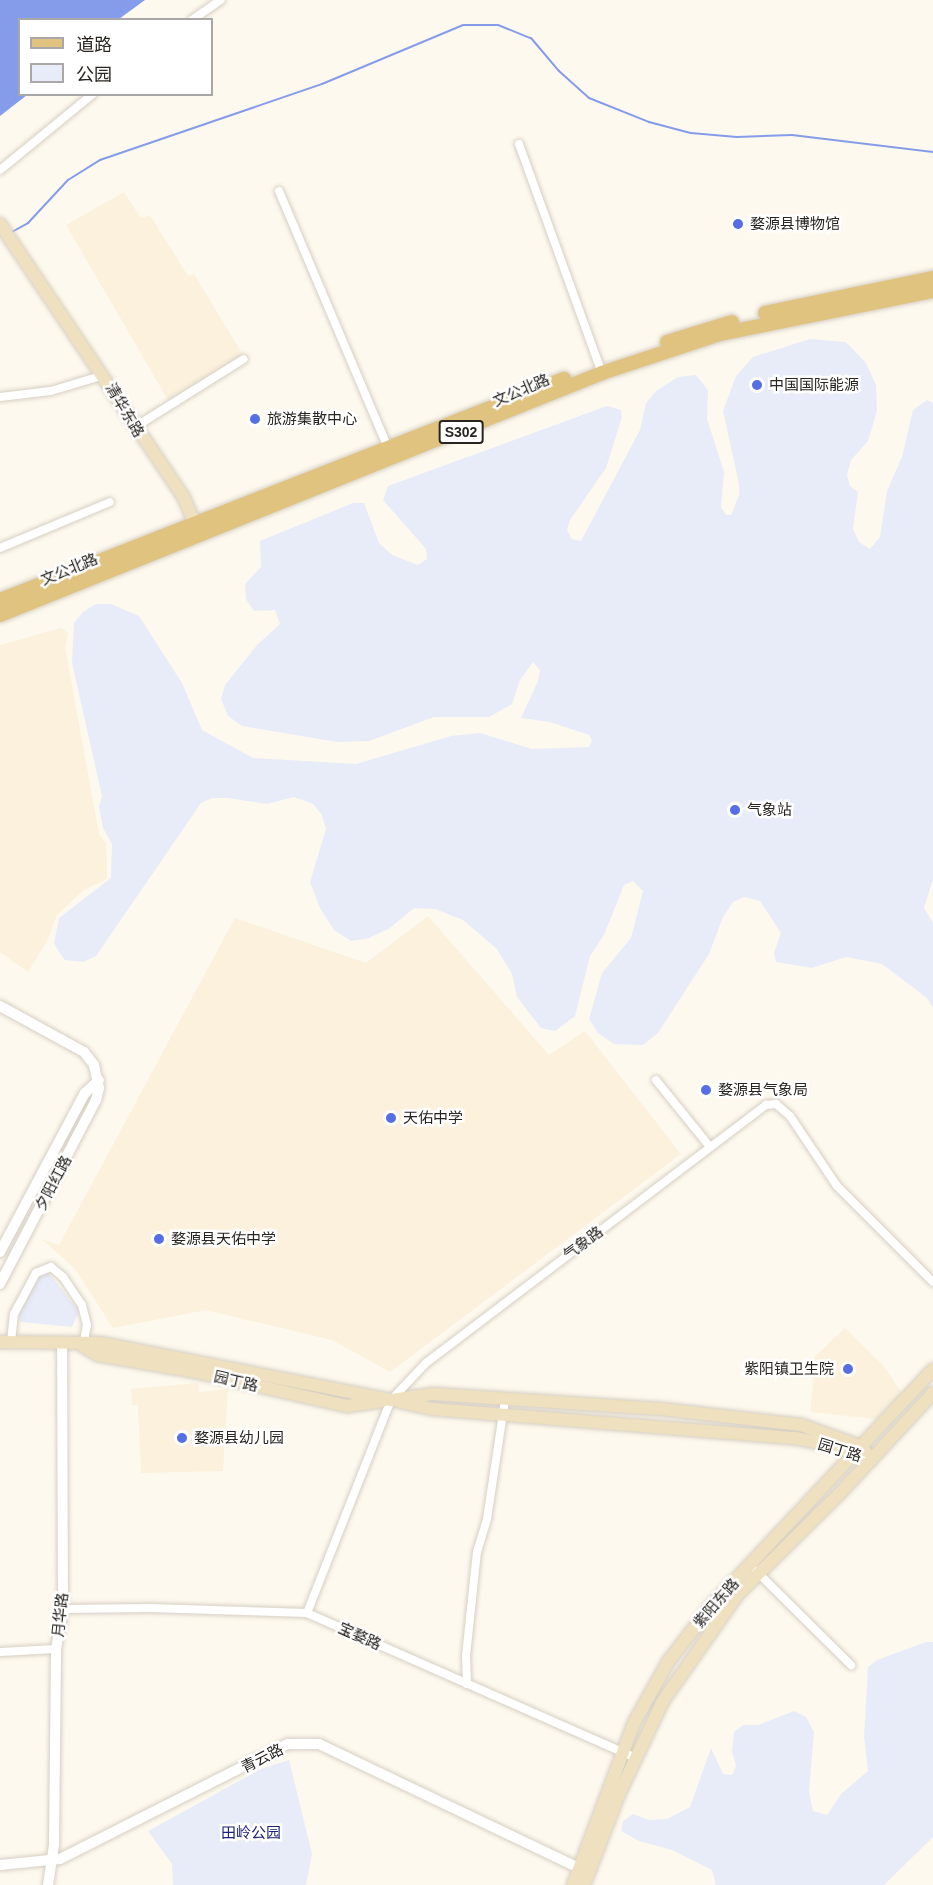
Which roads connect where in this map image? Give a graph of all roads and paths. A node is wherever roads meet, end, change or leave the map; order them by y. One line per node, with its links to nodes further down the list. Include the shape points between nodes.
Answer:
1 (221, 0): 2 (street)
2 (195, 18)
3 (91, 96): 5 (street)
4 (519, 144): 11 (street)
5 (0, 170)
6 (279, 191): 15 (street)
7 (0, 224): 12 (main road, 清华东路)
8 (933, 278): 11 (main road, 文公北路 / S302, via 711,327)
9 (933, 291): 11 (main road, 文公北路 / S302, via 720,334)
10 (244, 359): 14 (street)
11 (601, 370): 15 (main road, 文公北路 / S302)
12 (104, 375): 13 (street, via 51,391); 14 (main road, 清华东路)
13 (0, 397)
14 (135, 427): 17 (main road, 清华东路, via 183,496)
15 (390, 454): 17 (main road, 文公北路 / S302)
16 (110, 502): 18 (street)
17 (198, 530): 19 (main road, 文公北路 / S302); 20 (main road, 文公北路 / S302)
18 (0, 548)
19 (0, 600)
20 (0, 615)
21 (0, 1006): 22 (street, via 84,1052)
22 (99, 1080): 25 (street, 夕阳红路, via 85,1093); 27 (street, 夕阳红路, via 96,1100)
23 (656, 1080): 24 (street)
24 (710, 1147): 26 (street, 气象路, via 766,1105 776,1104 790,1116 837,1186); 33 (street, 气象路, via 426,1363)
25 (0, 1252)
26 (933, 1282)
27 (0, 1284)
28 (6, 1342): 29 (main road, 园丁路); 30 (street, via 14,1314 36,1273 44,1267 58,1272 82,1305 87,1325)
29 (62, 1345): 30 (main road, 园丁路); 38 (street, 月华路)
30 (83, 1346): 33 (main road, 园丁路, via 100,1343 199,1360)
31 (931, 1377): 35 (main road, 紫阳东路)
32 (933, 1393): 36 (main road, 紫阳东路)
33 (391, 1400): 34 (main road, 园丁路, via 433,1394); 39 (street, 气象路)
34 (505, 1406): 35 (main road, 园丁路, via 661,1409 801,1425); 43 (street, via 487,1519 477,1552 466,1656)
35 (857, 1450): 36 (main road, 园丁路); 37 (main road, 紫阳东路)
36 (871, 1460): 37 (main road, 紫阳东路)
37 (754, 1569): 42 (street); 44 (main road, 紫阳东路, via 711,1606 668,1662); 45 (main road, 紫阳东路, via 663,1701)
38 (63, 1609): 39 (street, 宝婺路); 40 (street, 月华路)
39 (307, 1613): 43 (street, 宝婺路)
40 (56, 1649): 41 (street); 46 (street, 月华路)
41 (0, 1652)
42 (851, 1665)
43 (467, 1684): 44 (street, 宝婺路)
44 (623, 1752): 45 (street, 宝婺路); 48 (main road, 紫阳东路)
45 (636, 1758): 48 (main road, 紫阳东路)
46 (52, 1861): 47 (street, 青云路); 48 (street, 青云路, via 288,1744 319,1744); 49 (street, 月华路)
47 (0, 1865)
48 (583, 1870): 50 (main road, 紫阳东路); 51 (main road, 紫阳东路)
49 (48, 1885)
50 (573, 1885)
51 (584, 1885)

